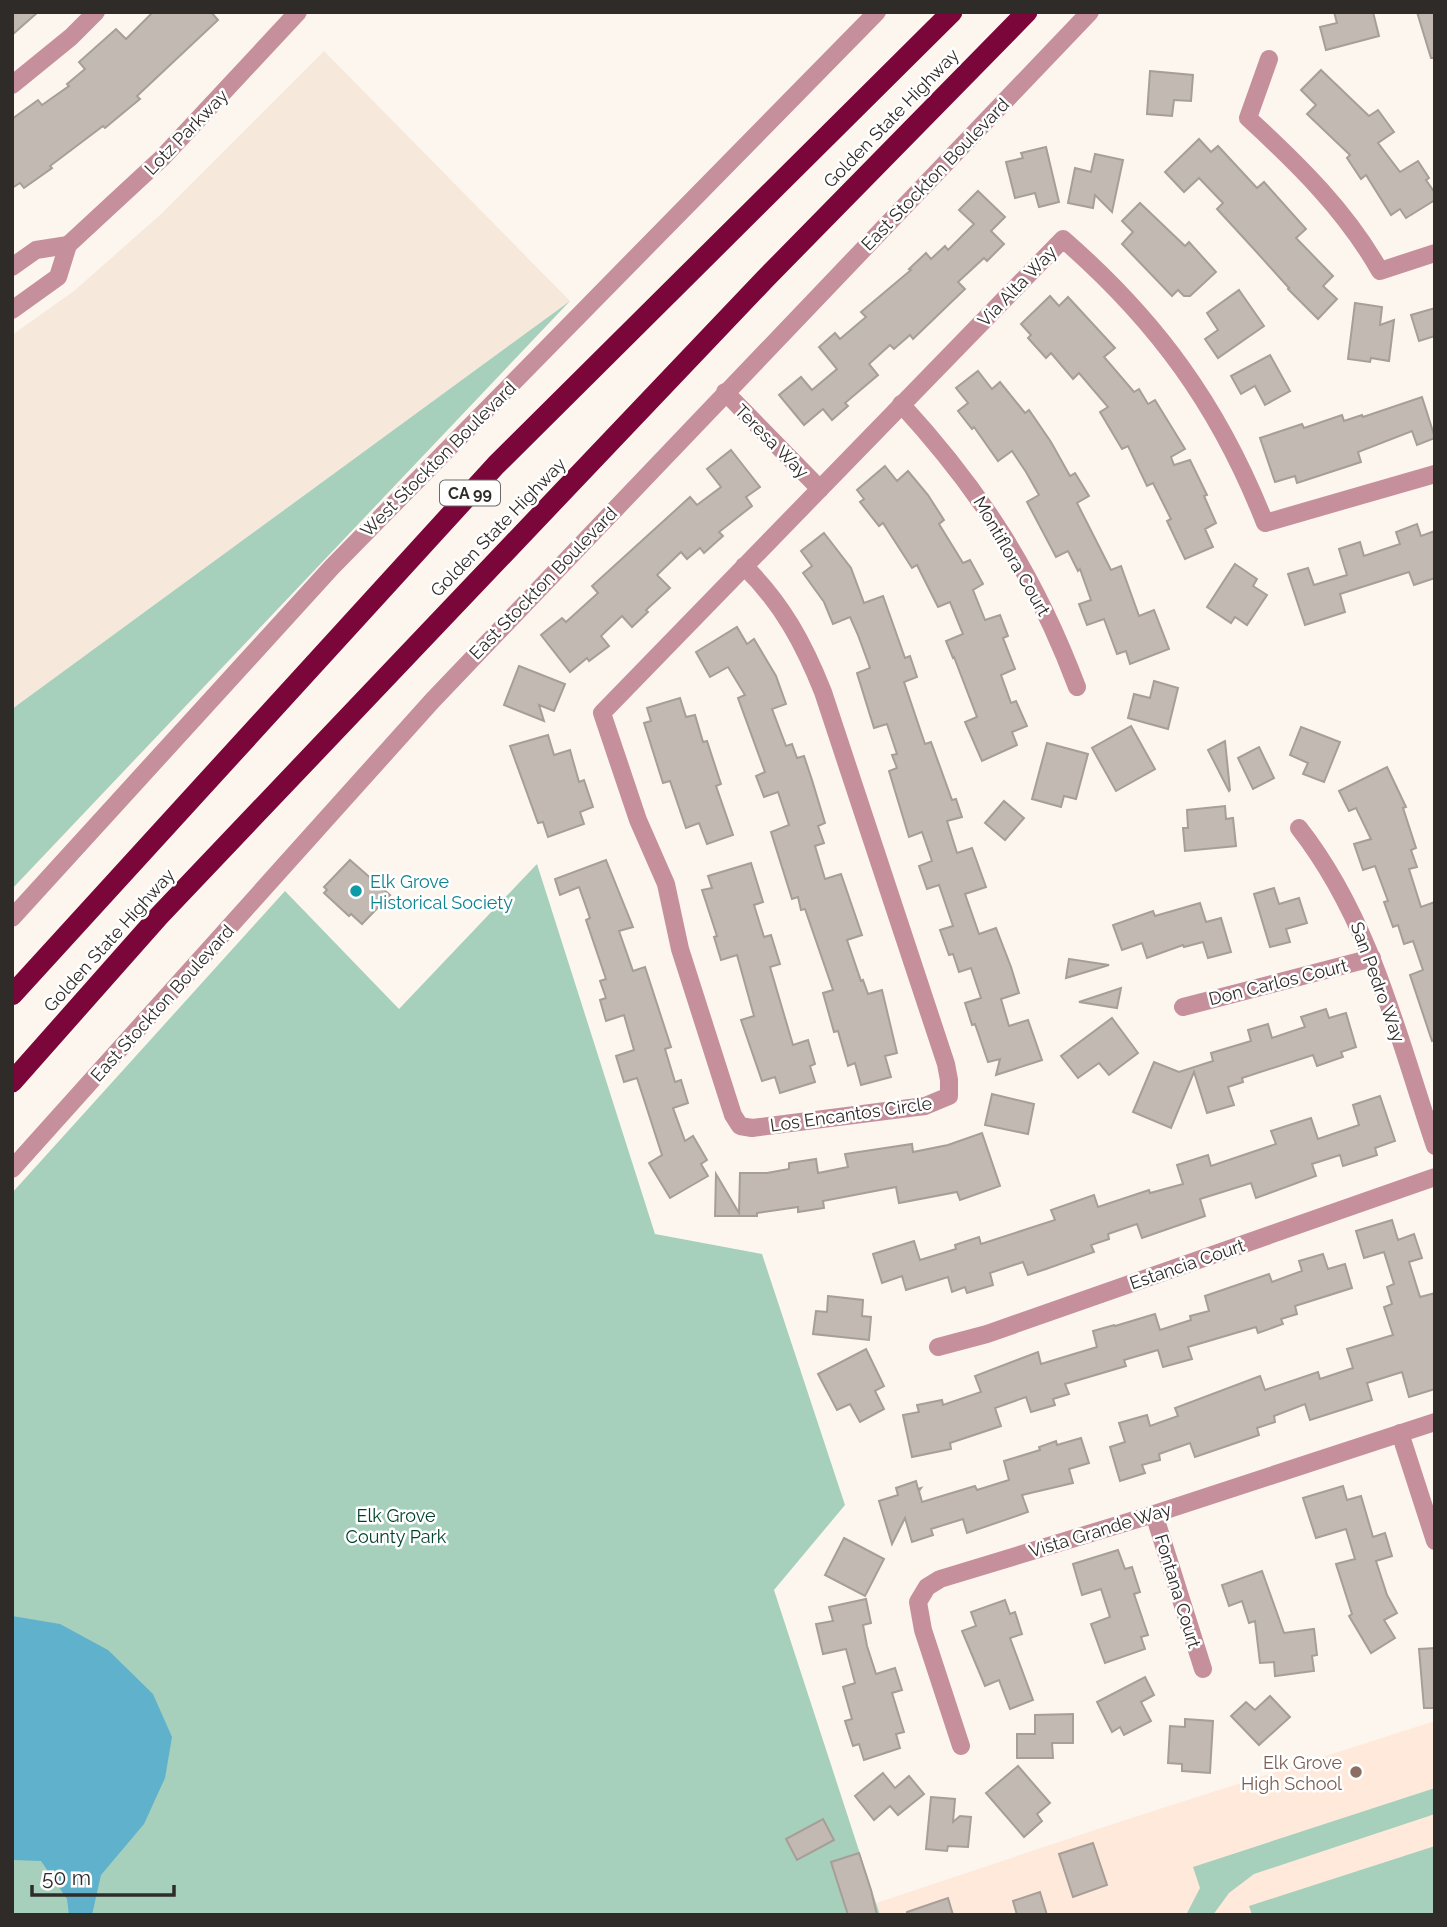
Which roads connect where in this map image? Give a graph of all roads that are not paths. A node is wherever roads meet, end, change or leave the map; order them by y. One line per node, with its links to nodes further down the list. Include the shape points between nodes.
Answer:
1 (96, 12): 8 (street)
2 (298, 12): 9 (street, Lotz Parkway, via 162,158)
3 (877, 12): 21 (street, West Stockton Boulevard, via 332,567)
4 (952, 12): 23 (highway, Golden State Highway / CA 99, via 496,465)
5 (1027, 12): 25 (highway, Golden State Highway, via 765,279 178,896)
6 (1090, 12): 13 (street, East Stockton Boulevard)
7 (1269, 59): 10 (street, via 1248,118 1330,198 1380,271)
8 (12, 85)
9 (68, 245): 11 (street, via 36,250); 12 (street, Lotz Parkway, via 58,277)
10 (1435, 253)
11 (12, 267)
12 (12, 310)
13 (724, 393): 16 (street, Teresa Way); 27 (street, East Stockton Boulevard, via 432,701)
14 (901, 404): 15 (street, Via Alta Way, via 1063,239 1130,302 1187,372 1234,450 1265,523); 16 (street, Via Alta Way); 18 (street, Montiflora Court, via 974,489 1003,533 1030,578)
15 (1435, 474)
16 (820, 489): 17 (street, Via Alta Way)
17 (744, 566): 19 (street, Via Alta Way); 19 (street, Los Encantos Circle, via 779,605 809,656 823,692 946,1063 949,1097 912,1108 766,1127 740,1126 680,949 666,884 638,820)
18 (1077, 687)
19 (602, 713)
20 (1299, 828): 22 (street, San Pedro Way, via 1337,882)
21 (12, 918)
22 (1372, 958): 24 (street, Don Carlos Court); 26 (street, San Pedro Way)
23 (12, 995)
24 (1183, 1007)
25 (12, 1082)
26 (1435, 1146)
27 (12, 1169)
28 (1435, 1177): 29 (street, Estancia Court, via 987,1334)
29 (938, 1347)
30 (1435, 1422): 31 (street, Vista Grande Way)
31 (1400, 1433): 32 (street, Vista Grande Way); 33 (street)
32 (1154, 1514): 34 (street, Fontana Court); 35 (street, Vista Grande Way, via 940,1579 927,1587 918,1602 923,1630)
33 (1435, 1541)
34 (1202, 1669)
35 (961, 1746)

